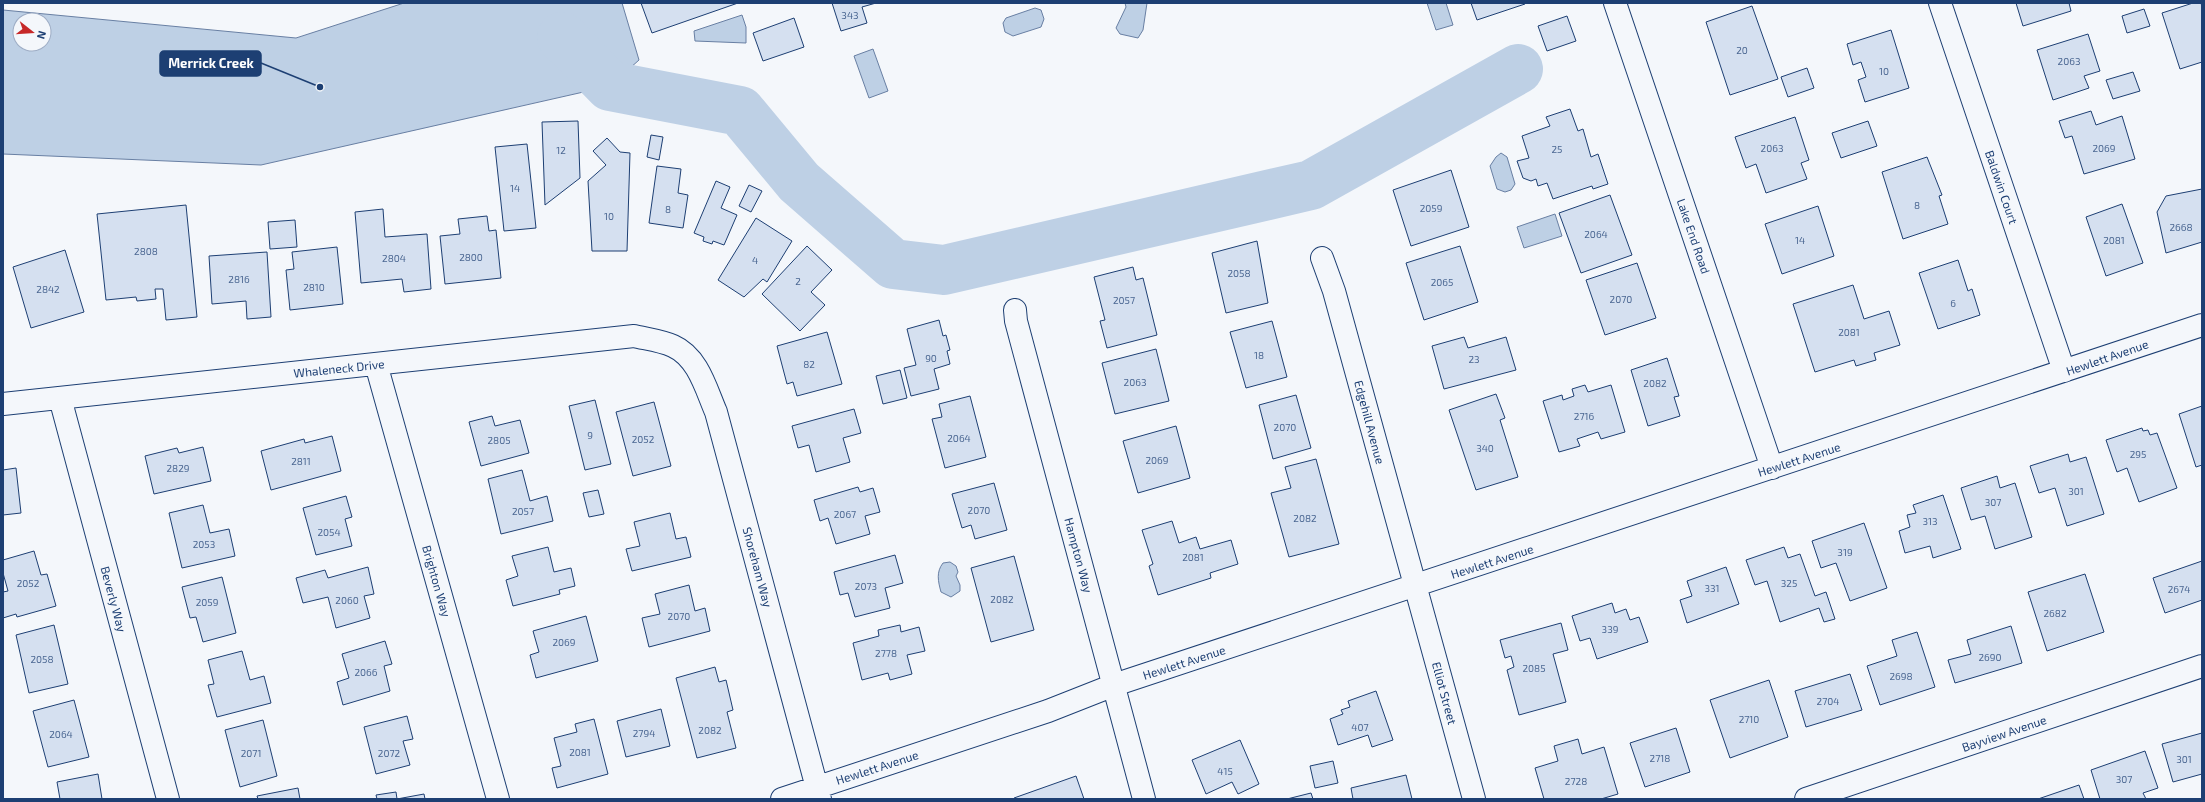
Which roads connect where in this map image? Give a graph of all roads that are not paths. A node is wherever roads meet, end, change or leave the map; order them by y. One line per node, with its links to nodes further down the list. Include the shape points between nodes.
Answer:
1 (1615, 3): 11 (street, Lake End Road)
2 (1940, 3): 8 (street, Baldwin Court)
3 (1322, 258): 12 (street, Edgehill Avenue, via 1334,291)
4 (1015, 310): 14 (street, Hampton Way)
5 (2202, 325): 8 (street, Hewlett Avenue)
6 (673, 346): 7 (street, Whaleneck Drive, via 634,336); 15 (street, Shoreham Way, via 686,355 698,370 716,412)
7 (376, 364): 9 (street, Whaleneck Drive); 17 (street, Brighton Way)
8 (2064, 372): 11 (street, Hewlett Avenue)
9 (60, 398): 10 (street, Whaleneck Drive); 16 (street, Beverly Way)
10 (3, 404)
11 (1772, 468): 12 (street, Hewlett Avenue)
12 (1416, 587): 14 (street, Hewlett Avenue); 20 (street, Elliot Street)
13 (2202, 666): 21 (street, Bayview Avenue)
14 (1114, 685): 15 (street, Hewlett Avenue); 19 (street, Hampton Way)
15 (819, 793): 18 (street, Hewlett Avenue)
16 (168, 799)
17 (498, 799)
18 (782, 799)
19 (1144, 799)
20 (1474, 799)
21 (1806, 799)

